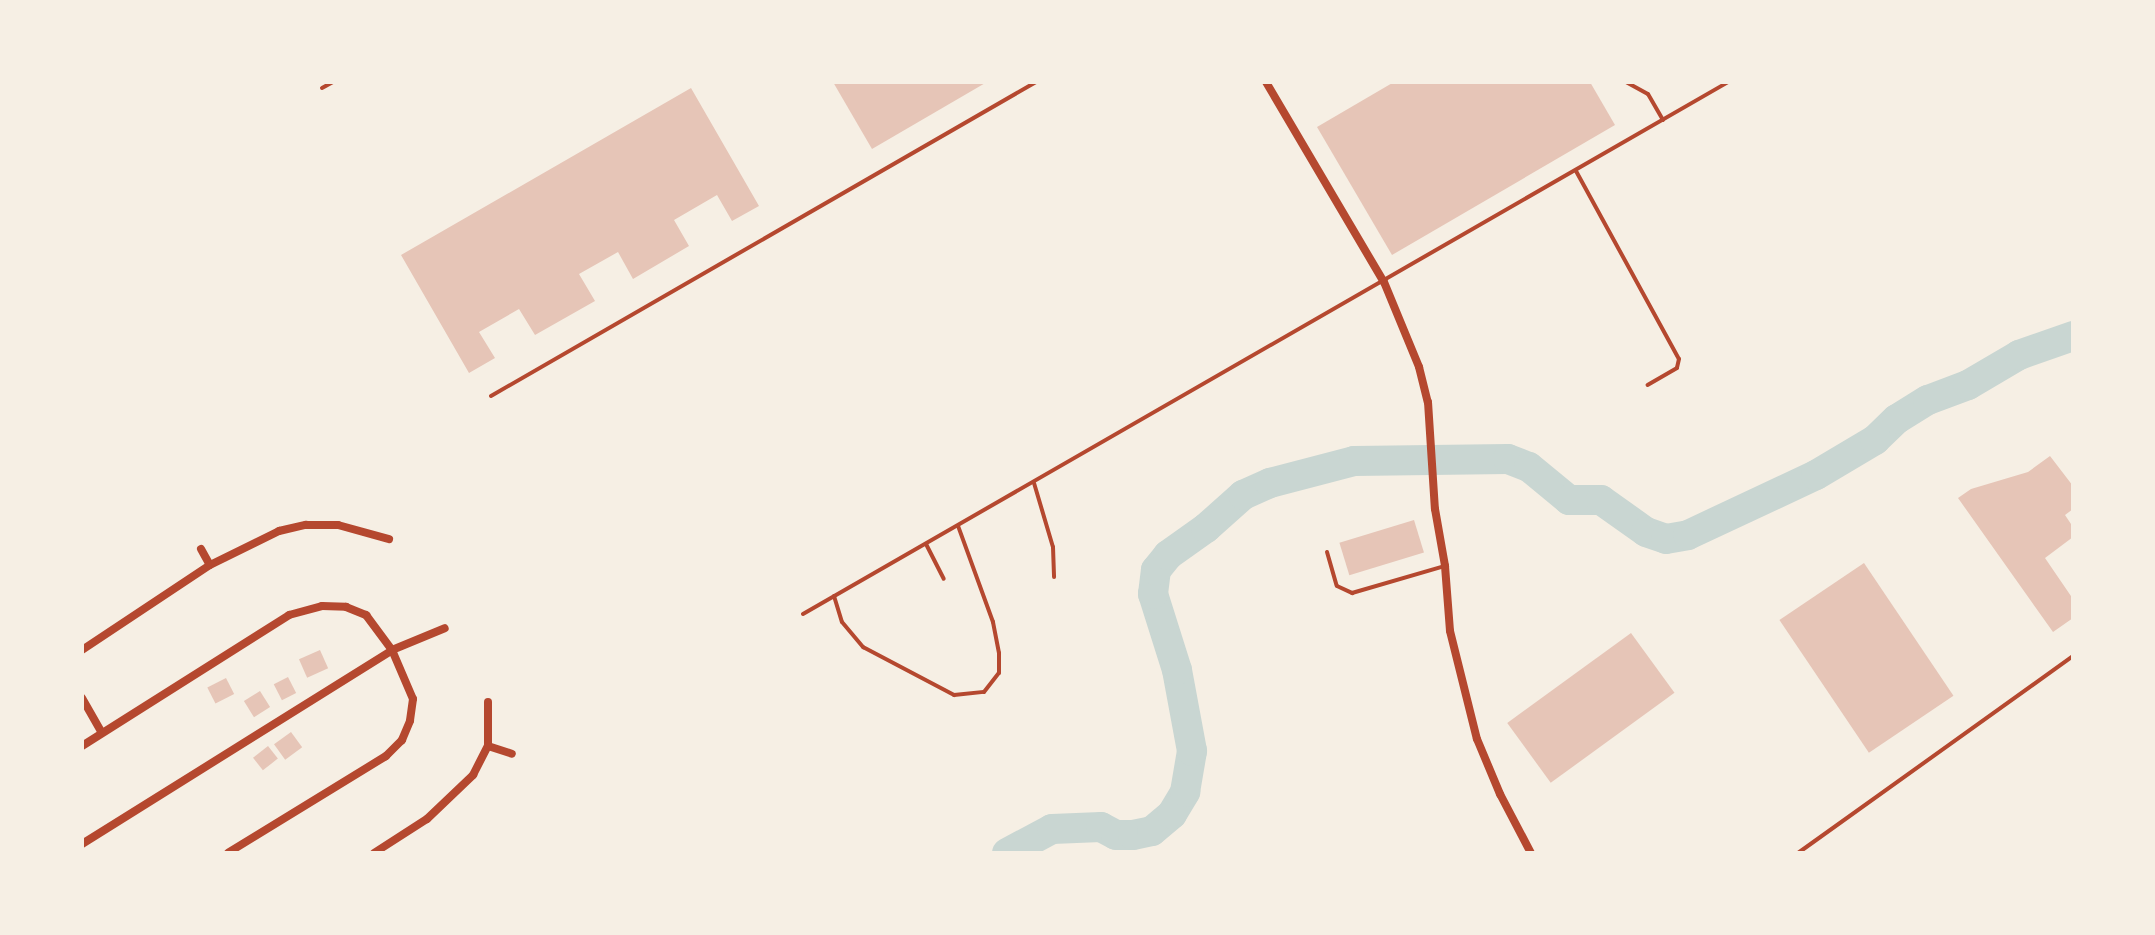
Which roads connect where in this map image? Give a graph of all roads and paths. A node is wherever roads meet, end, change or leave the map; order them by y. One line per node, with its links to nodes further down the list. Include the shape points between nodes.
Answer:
1 (333, 82): 6 (lane)
2 (1036, 82): 11 (lane)
3 (1266, 82): 9 (street)
4 (1626, 82): 7 (lane, via 1648,94)
5 (1728, 82): 7 (lane)
6 (322, 88)
7 (1663, 120): 8 (lane)
8 (1576, 170): 9 (lane); 10 (lane, via 1679,359 1677,368)
9 (1384, 282): 12 (lane); 19 (street, via 1428,402 1435,509)
10 (1647, 385)
11 (491, 396)
12 (1034, 483): 13 (lane); 20 (lane, via 1053,547)
13 (958, 526): 15 (lane); 22 (lane, via 989,609 999,653 999,673 984,692 954,695 863,647 842,622)
14 (389, 539): 18 (street, via 338,525 306,525 247,544)
15 (926, 544): 21 (lane); 22 (lane)
16 (201, 549): 18 (street)
17 (1327, 552): 19 (lane, via 1337,586 1352,593)
18 (210, 565): 25 (street)
19 (1445, 566): 37 (street, via 1450,631 1477,739)
20 (1054, 577)
21 (944, 579)
22 (834, 596): 23 (lane)
23 (803, 614)
24 (445, 628): 26 (street)
25 (82, 650)
26 (392, 650): 30 (street, via 366,615 346,607 304,609 267,627); 34 (street); 35 (street, via 413,699 402,740 386,756)
27 (2073, 656): 38 (lane)
28 (82, 698): 30 (street)
29 (488, 702): 32 (street)
30 (102, 733): 31 (street)
31 (82, 746)
32 (488, 746): 33 (street); 36 (street, via 473,775 451,800)
33 (512, 754)
34 (82, 844)
35 (228, 853)
36 (374, 853)
37 (1531, 853)
38 (1798, 853)

